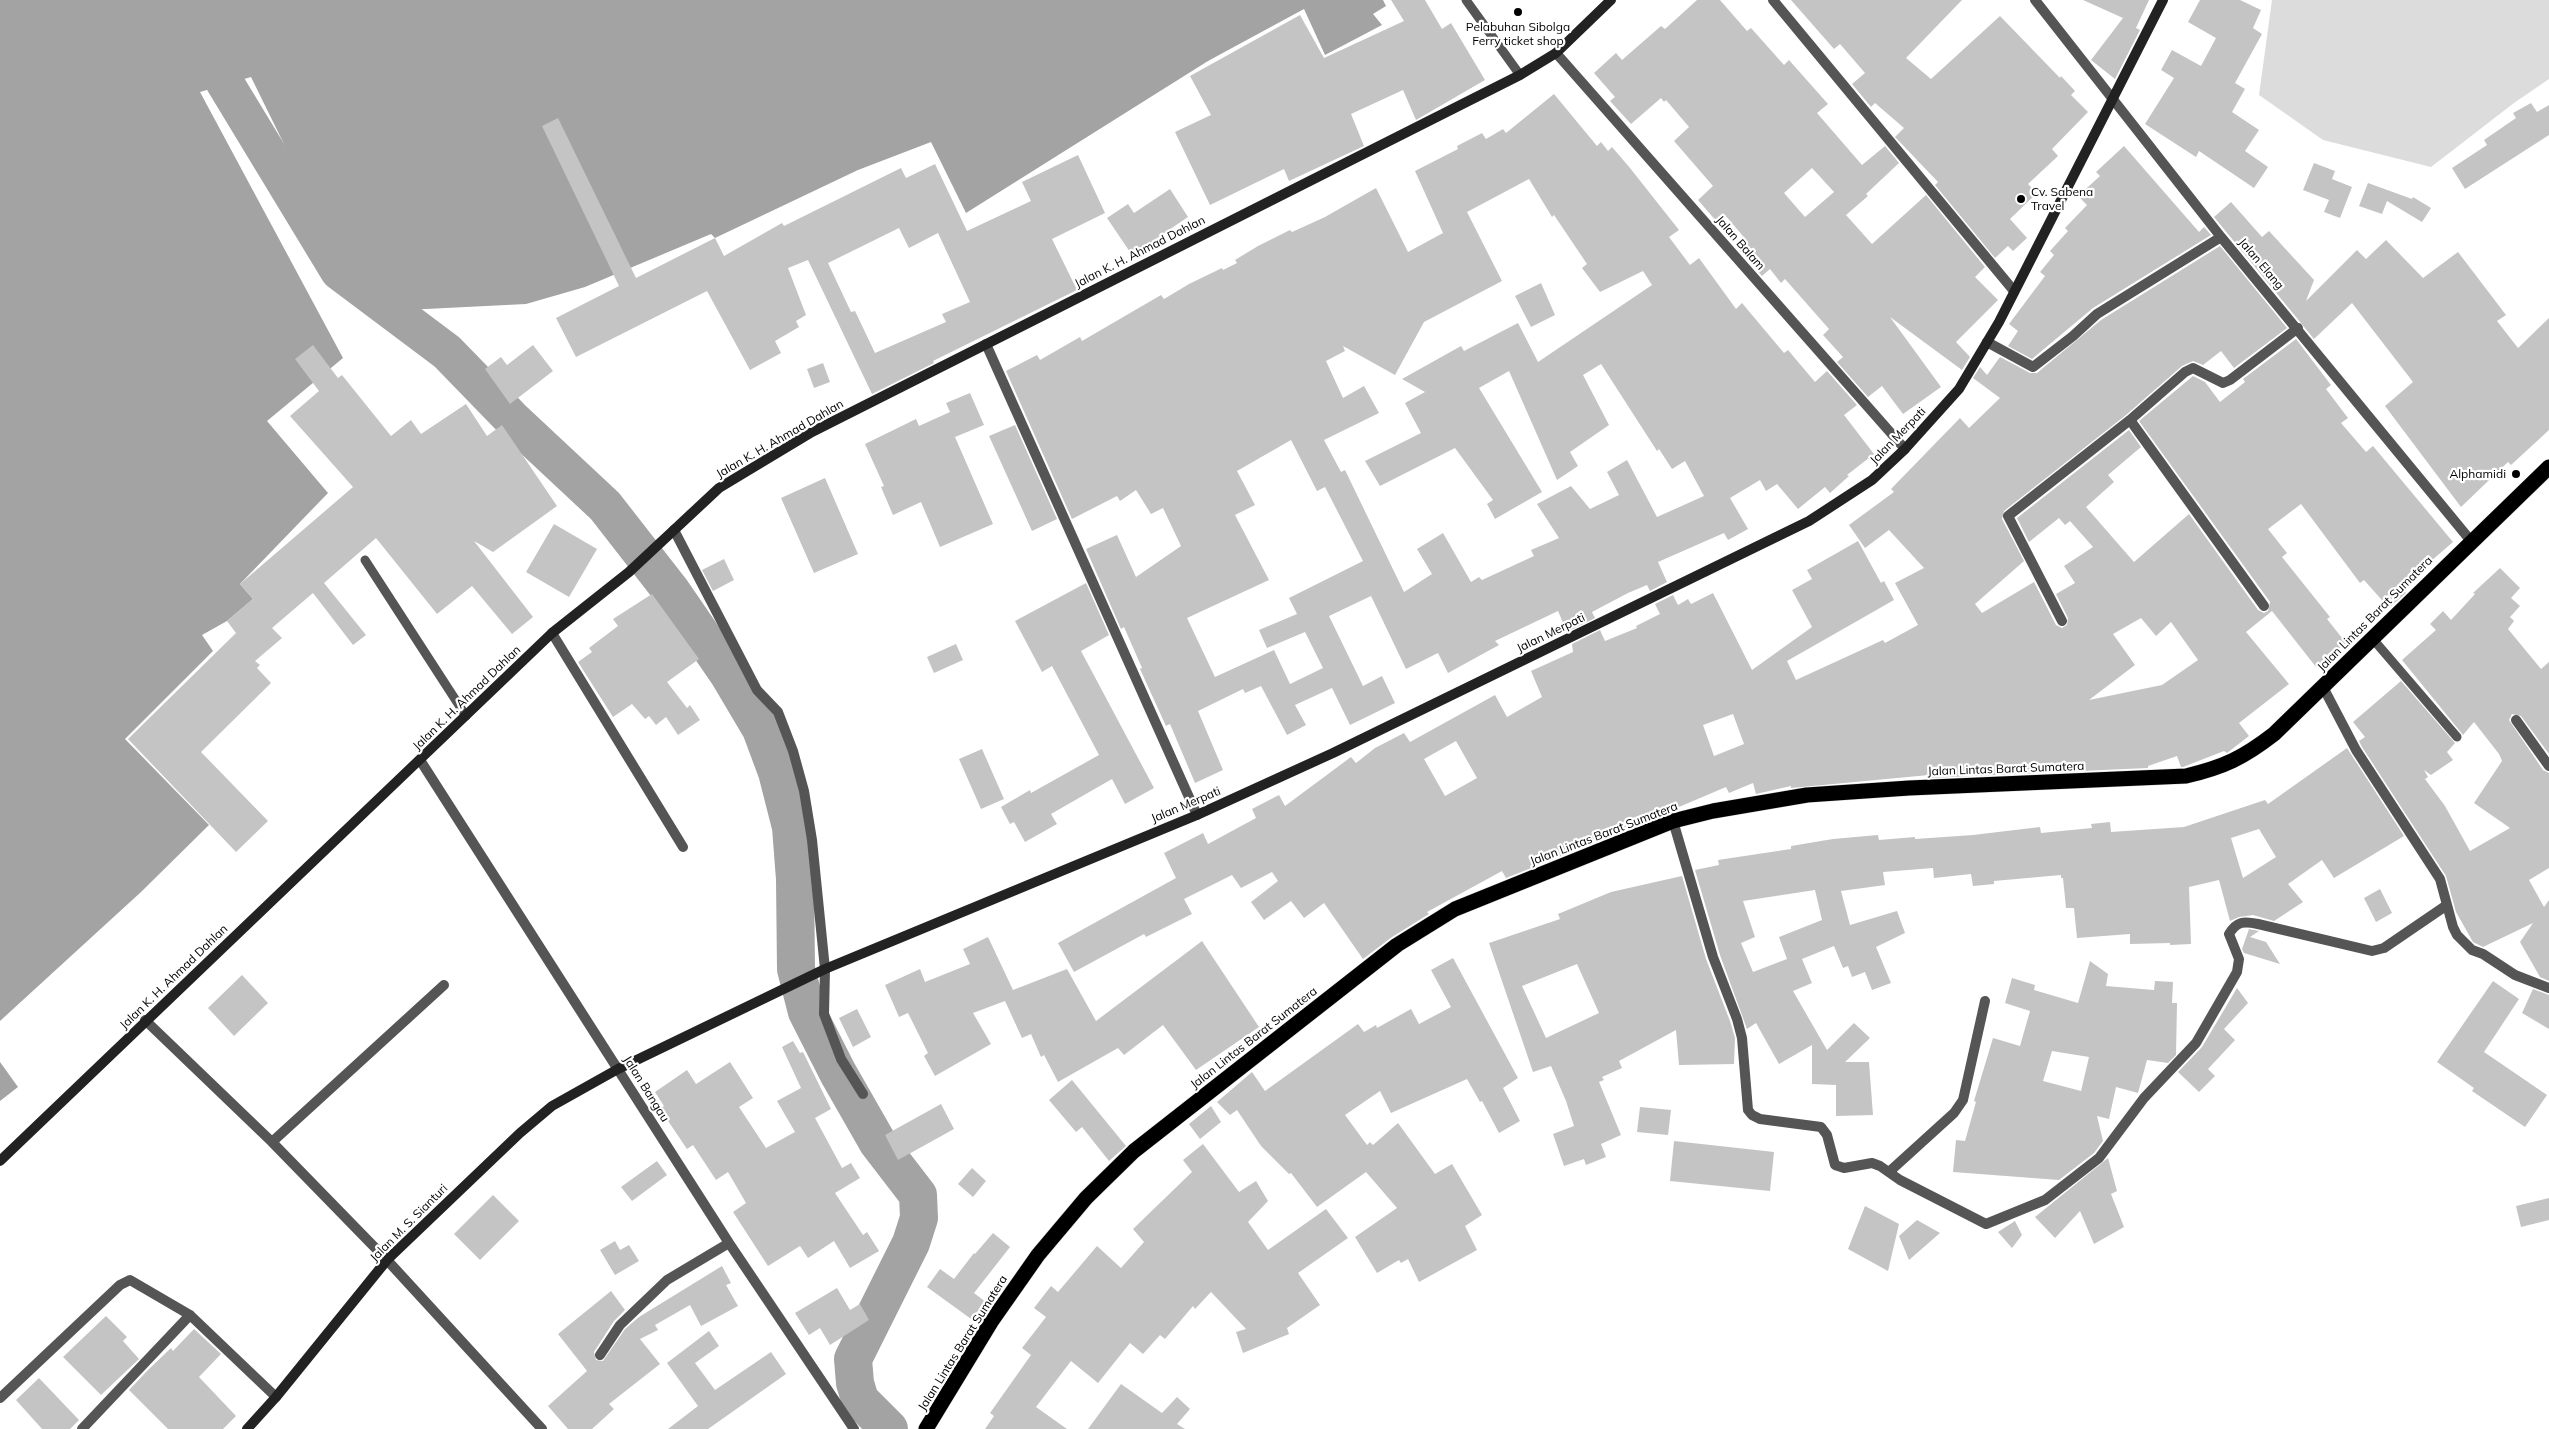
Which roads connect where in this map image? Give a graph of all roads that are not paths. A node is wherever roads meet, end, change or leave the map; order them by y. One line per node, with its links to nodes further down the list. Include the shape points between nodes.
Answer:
1 (1466, 0): 7 (lane)
2 (1611, 0): 6 (street, Jalan K. H. Ahmad Dahlan)
3 (1773, 0): 10 (street)
4 (2034, 0): 8 (street, Jalan Elang)
5 (2163, 0): 8 (street, Jalan Merpati)
6 (1556, 54): 7 (street, Jalan K. H. Ahmad Dahlan); 15 (street, Jalan Balam)
7 (1520, 75): 13 (street, Jalan K. H. Ahmad Dahlan)
8 (2114, 99): 9 (street, Jalan Elang); 10 (street, Jalan Merpati)
9 (2221, 237): 11 (street, Jalan Elang); 12 (street, via 2097,314 2033,367)
10 (2014, 292): 12 (street, Jalan Merpati)
11 (2298, 328): 14 (street, via 2223,383 2193,368 2185,372); 18 (street, Jalan Elang)
12 (1987, 342): 15 (street, Jalan Merpati, via 1958,389)
13 (986, 344): 17 (street, Jalan K. H. Ahmad Dahlan, via 812,432 719,488); 30 (street)
14 (2130, 420): 20 (street); 21 (street, via 2008,516)
15 (1905, 449): 30 (street, Jalan Merpati, via 1872,480 1809,520 1333,753)
16 (2549, 467): 18 (highway, Jalan Lintas Barat Sumatera)
17 (674, 530): 22 (street, Jalan K. H. Ahmad Dahlan, via 629,572); 34 (street, via 756,690 778,712 793,750 812,840)
18 (2471, 541): 23 (highway, Jalan Lintas Barat Sumatera)
19 (365, 560): 25 (lane)
20 (2264, 606)
21 (2062, 621)
22 (552, 633): 25 (street, Jalan K. H. Ahmad Dahlan); 32 (street)
23 (2372, 638): 24 (highway, Jalan Lintas Barat Sumatera); 27 (lane)
24 (2323, 687): 31 (highway, Jalan Lintas Barat Sumatera, via 2250,753 2218,769 2186,776 1808,795); 33 (street, via 2356,750 2440,879)
25 (466, 716): 28 (street, Jalan K. H. Ahmad Dahlan)
26 (2516, 720): 29 (street)
27 (2457, 737)
28 (420, 760): 39 (street, Jalan K. H. Ahmad Dahlan); 40 (street, Jalan Bangau)
29 (2549, 766)
30 (1197, 815): 34 (street, Jalan Merpati)
31 (1673, 821): 44 (street, via 1713,956 1742,1038 1748,1110 1760,1119 1821,1127 1827,1135 1832,1161 1839,1167 1872,1163); 55 (highway, Jalan Lintas Barat Sumatera, via 1455,909 1397,945 1134,1151 1086,1198 1038,1255 991,1322)
32 (683, 847)
33 (2447, 905): 36 (street, via 2453,927 2472,950 2515,975); 44 (street, via 2384,948 2372,951 2244,921 2236,924 2229,934 2240,959 2237,972 2196,1043 2144,1098 2099,1158 2045,1200 1990,1223 1981,1223)
34 (821, 971): 37 (street, Jalan Merpati); 41 (street, via 824,1014 841,1059)
35 (444, 985): 42 (street)
36 (2549, 988)
37 (778, 991): 40 (street, Jalan M. S. Sianturi)
38 (1985, 1001): 44 (street, via 1963,1100 1954,1113)
39 (145, 1020): 42 (street); 43 (street, Jalan K. H. Ahmad Dahlan)
40 (618, 1069): 45 (street, Jalan Bangau); 46 (street, Jalan M. S. Sianturi, via 552,1106)
41 (863, 1094)
42 (272, 1142): 46 (street)
43 (0, 1161)
44 (1889, 1172)
45 (729, 1243): 48 (street, via 668,1280 620,1325); 54 (street, Jalan Bangau)
46 (387, 1260): 49 (street, Jalan M. S. Sianturi); 53 (street)
47 (190, 1316): 49 (street); 50 (street, via 136,1281 125,1281); 52 (street)
48 (600, 1355)
49 (276, 1397): 51 (street, Jalan M. S. Sianturi)
50 (0, 1398)
51 (252, 1427)
52 (82, 1429)
53 (542, 1429)
54 (854, 1429)
55 (926, 1429)

